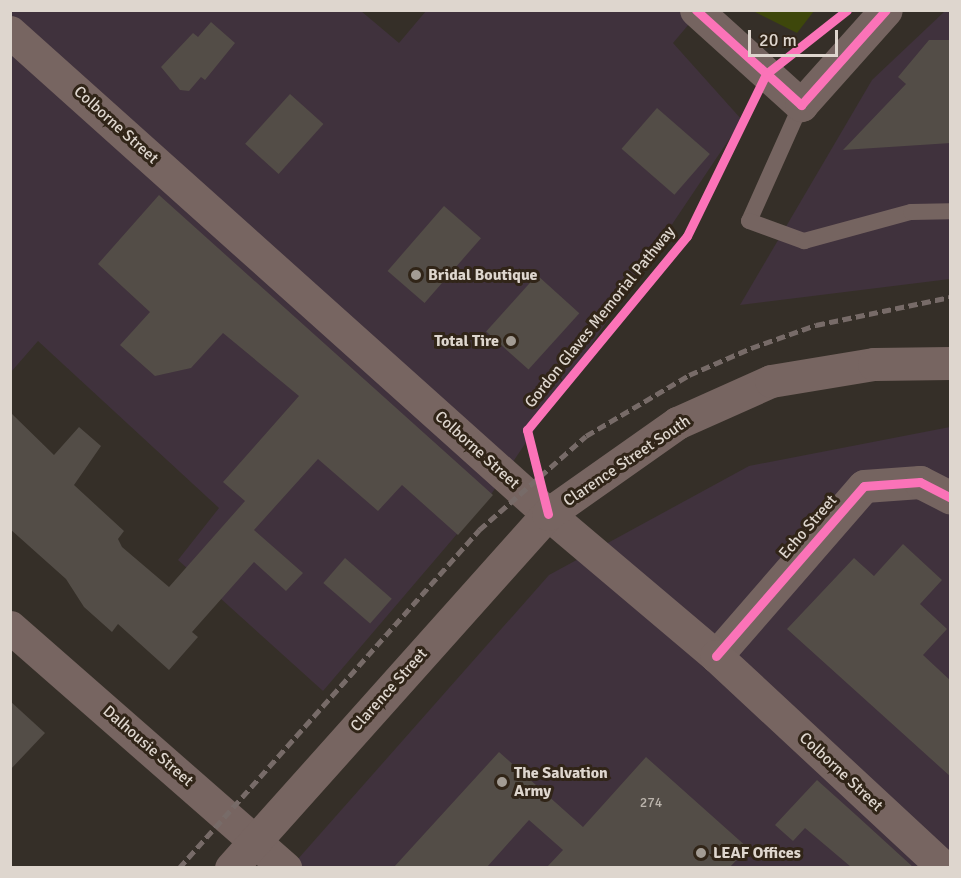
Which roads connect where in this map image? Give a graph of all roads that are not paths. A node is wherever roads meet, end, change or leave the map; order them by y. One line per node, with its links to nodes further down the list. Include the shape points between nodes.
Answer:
1 (696, 10): 4 (street)
2 (886, 10): 4 (street)
3 (10, 32): 8 (main road, Colborne Street)
4 (801, 105): 5 (lane, via 748,221 804,241 911,212)
5 (951, 211)
6 (951, 363): 8 (main road, Clarence Street South, via 874,364 771,381 677,423)
7 (951, 497): 10 (street, Echo Street, via 920,482 864,486)
8 (548, 514): 10 (main road, Colborne Street); 11 (main road, Clarence Street)
9 (10, 627): 11 (main road, Dalhousie Street)
10 (716, 656): 14 (main road, Colborne Street)
11 (255, 840): 12 (main road, Clarence Street); 13 (main road, Dalhousie Street)
12 (231, 867)
13 (285, 867)
14 (944, 867)

